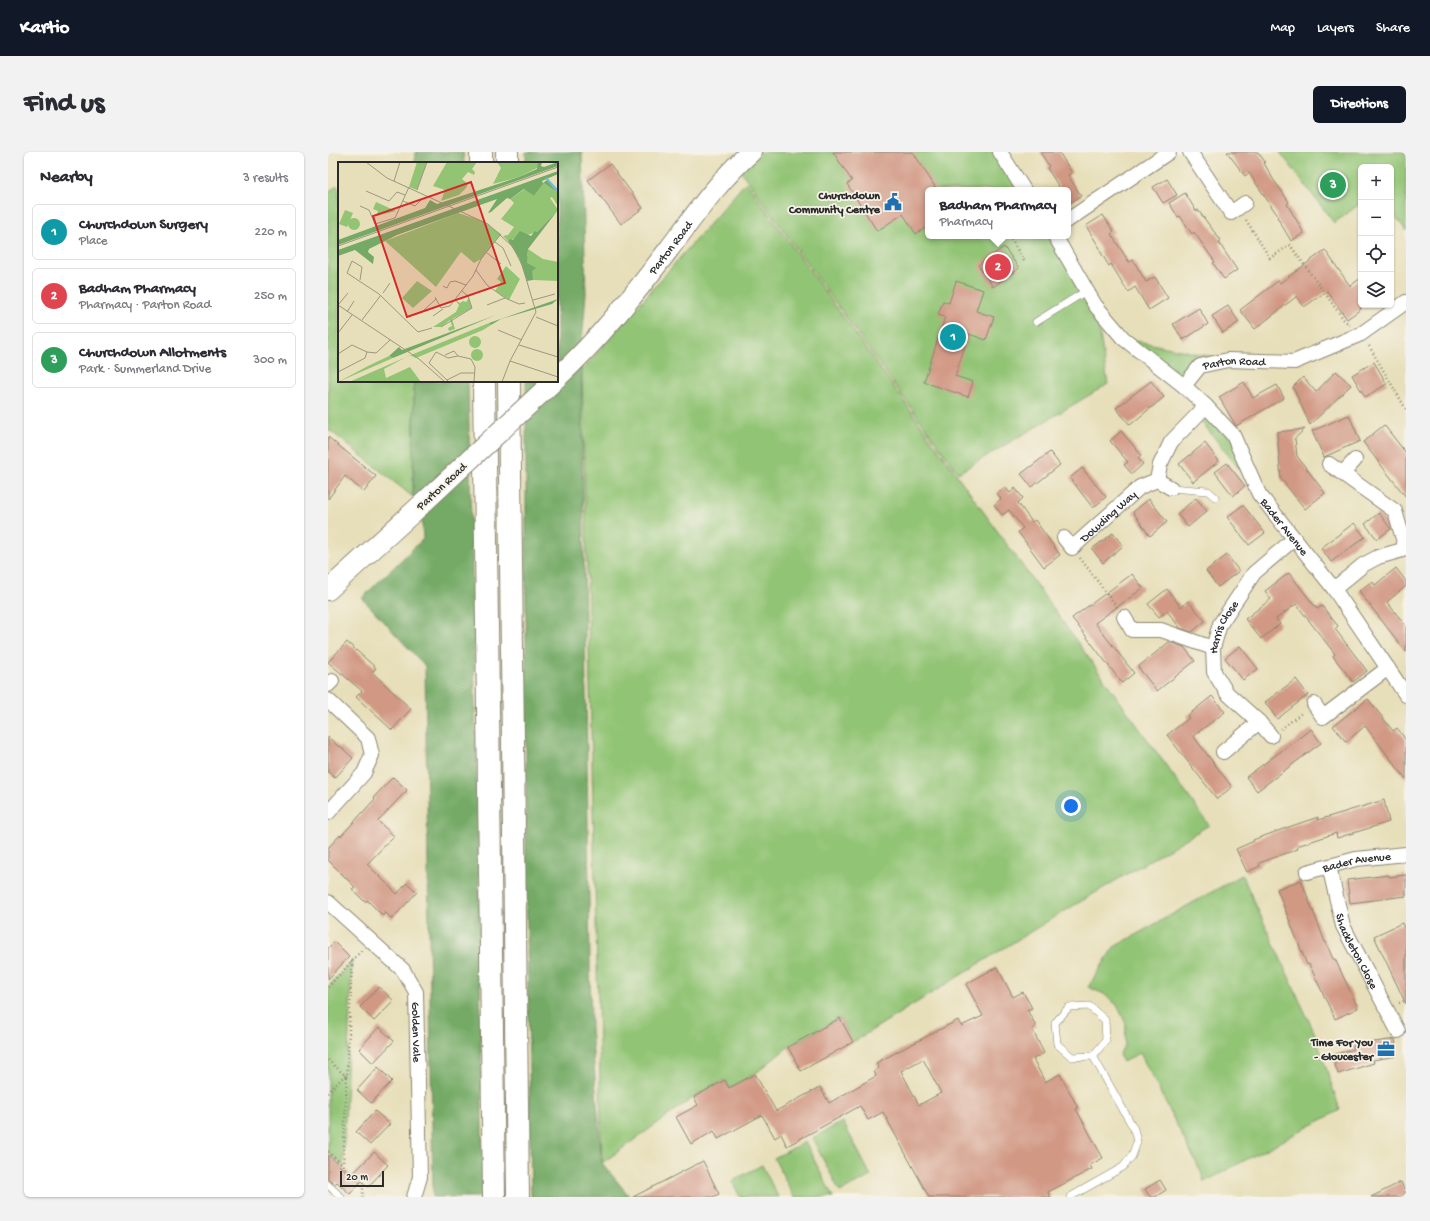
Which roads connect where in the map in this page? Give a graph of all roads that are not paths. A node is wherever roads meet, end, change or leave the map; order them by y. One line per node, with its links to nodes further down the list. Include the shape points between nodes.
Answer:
1 (481, 152): 6 (highway)
2 (751, 152): 14 (street, Parton Road, via 696,213 627,303)
3 (1000, 152): 7 (street)
4 (1169, 152): 9 (street)
5 (1190, 152): 8 (street, via 1231,213)
6 (482, 162)
7 (1022, 187)
8 (1242, 205)
9 (1071, 218)
10 (1057, 239): 11 (street)
11 (1086, 291): 13 (lane); 18 (street, via 1123,338)
12 (1406, 302): 18 (street, Parton Road, via 1362,334 1294,362 1228,360 1200,366)
13 (1036, 322)
14 (558, 377)
15 (484, 382): 50 (highway)
16 (509, 382): 51 (highway)
17 (553, 382): 30 (street, Parton Road, bridge)
18 (1184, 386): 19 (street, Bader Avenue)
19 (1206, 406): 23 (street, via 1171,442 1160,465); 26 (street, Bader Avenue, via 1233,435 1259,494)
20 (1355, 460): 22 (street)
21 (1329, 464): 22 (street)
22 (1343, 474): 28 (street, via 1395,511)
23 (1157, 480): 24 (street); 27 (street, Dowding Way, via 1140,486)
24 (1171, 488): 25 (lane, via 1208,490)
25 (1214, 497)
26 (1294, 539): 29 (street, Bader Avenue); 32 (street, Harris Close, via 1254,573 1220,624)
27 (1068, 543)
28 (1406, 549): 29 (street, via 1378,557 1363,565)
29 (1334, 589): 33 (street, Bader Avenue)
30 (328, 590)
31 (1124, 617): 32 (street, via 1133,636 1161,630)
32 (1213, 648): 37 (street, Harris Close, via 1214,672 1227,694)
33 (1388, 668): 34 (street, Bader Avenue); 36 (street, via 1323,717)
34 (1406, 695)
35 (328, 700): 40 (street, via 368,738 372,755 364,773)
36 (1314, 704)
37 (1259, 722): 38 (street, Harris Close); 39 (street)
38 (1271, 736)
39 (1223, 752)
40 (328, 813)
41 (1406, 854): 42 (street, Bader Avenue, via 1356,858)
42 (1329, 866): 43 (street, Bader Avenue); 45 (street, Shackleton Close, via 1344,926)
43 (1308, 872)
44 (328, 902): 49 (street, Golden Vale, via 403,970 416,992 420,1177)
45 (1398, 1031)
46 (1093, 1056): 46 (lane, via 1072,1057 1056,1044 1055,1023 1069,1007 1089,1006 1105,1020 1106,1040); 52 (lane, via 1134,1129 1137,1142 1132,1156 1123,1167)
47 (328, 1185): 48 (lane)
48 (341, 1197)
49 (414, 1197)
50 (494, 1197)
51 (518, 1197)
52 (1070, 1197)

